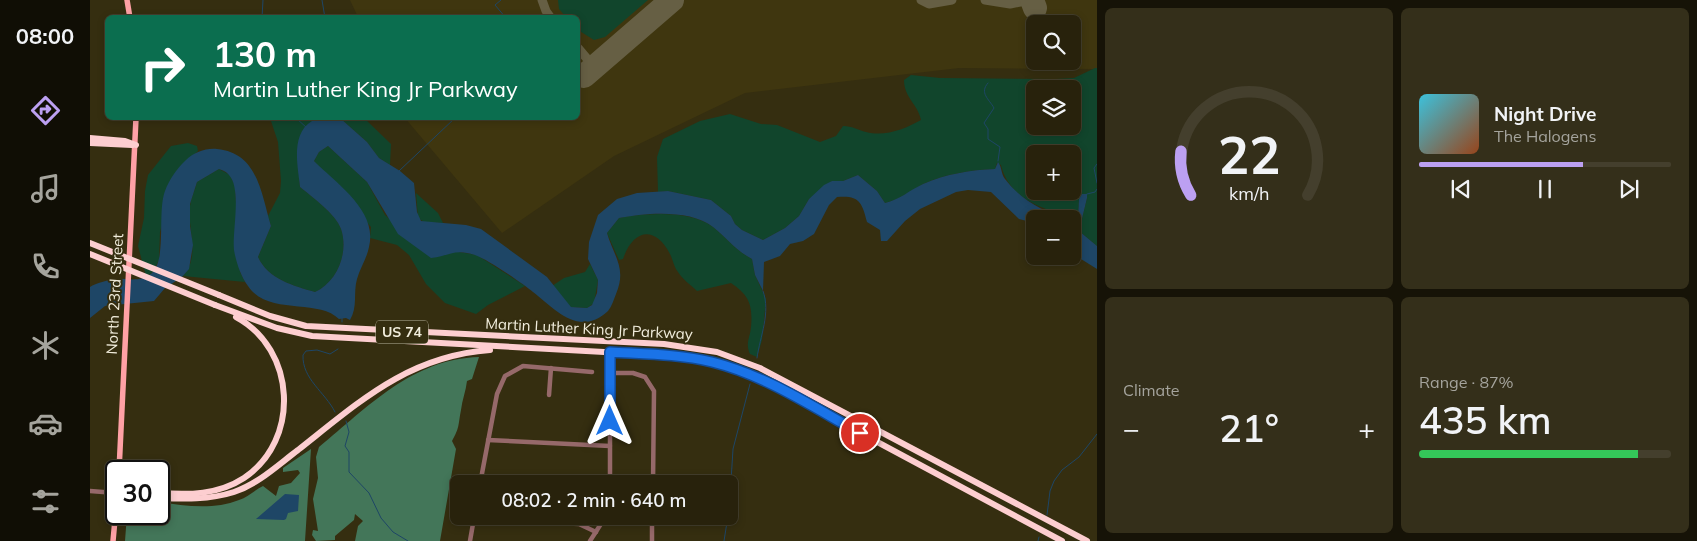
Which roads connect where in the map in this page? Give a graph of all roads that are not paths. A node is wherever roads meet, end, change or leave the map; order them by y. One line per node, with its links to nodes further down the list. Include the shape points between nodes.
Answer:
1 (127, 0): 2 (main road)
2 (130, 15)
3 (136, 120): 6 (main road, North 23rd Street)
4 (90, 138): 6 (highway)
5 (90, 143): 6 (highway)
6 (136, 144): 18 (main road, North 23rd Street)
7 (90, 243): 37 (highway, Martin Luther King Jr Parkway / US 74, bridge, via 270,316 306,326 664,344 726,355 791,383)
8 (90, 254): 9 (highway, Martin Luther King Jr Parkway / US 74, bridge)
9 (216, 305): 10 (highway, Martin Luther King Jr Parkway / US 74, via 276,328 312,336); 24 (highway, via 256,331 274,356 285,396 281,427 266,457 243,478 208,492)
10 (515, 348): 11 (highway, Martin Luther King Jr Parkway / US 74); 25 (highway, via 452,355 402,373 373,391 261,478 235,492 210,498)
11 (610, 352): 14 (street); 36 (highway, Martin Luther King Jr Parkway / US 74, via 700,359 749,374)
12 (551, 368): 13 (street); 15 (street); 16 (street, via 523,366 505,376 498,389)
13 (592, 372)
14 (610, 373): 17 (street); 21 (street, via 633,373 646,377 652,384 655,414)
15 (550, 395)
16 (488, 440): 17 (street); 19 (street)
17 (610, 446): 20 (street)
18 (120, 460)
19 (482, 475)
20 (610, 475)
21 (653, 475)
22 (90, 491): 23 (street)
23 (105, 492)
24 (170, 493)
25 (170, 498)
26 (115, 525): 32 (main road)
27 (473, 525): 33 (street)
28 (581, 525): 31 (street)
29 (600, 525): 31 (street)
30 (652, 525): 35 (street)
31 (596, 532): 34 (street)
32 (114, 541)
33 (470, 541)
34 (590, 541)
35 (652, 541)
36 (1062, 541)
37 (1087, 541)

